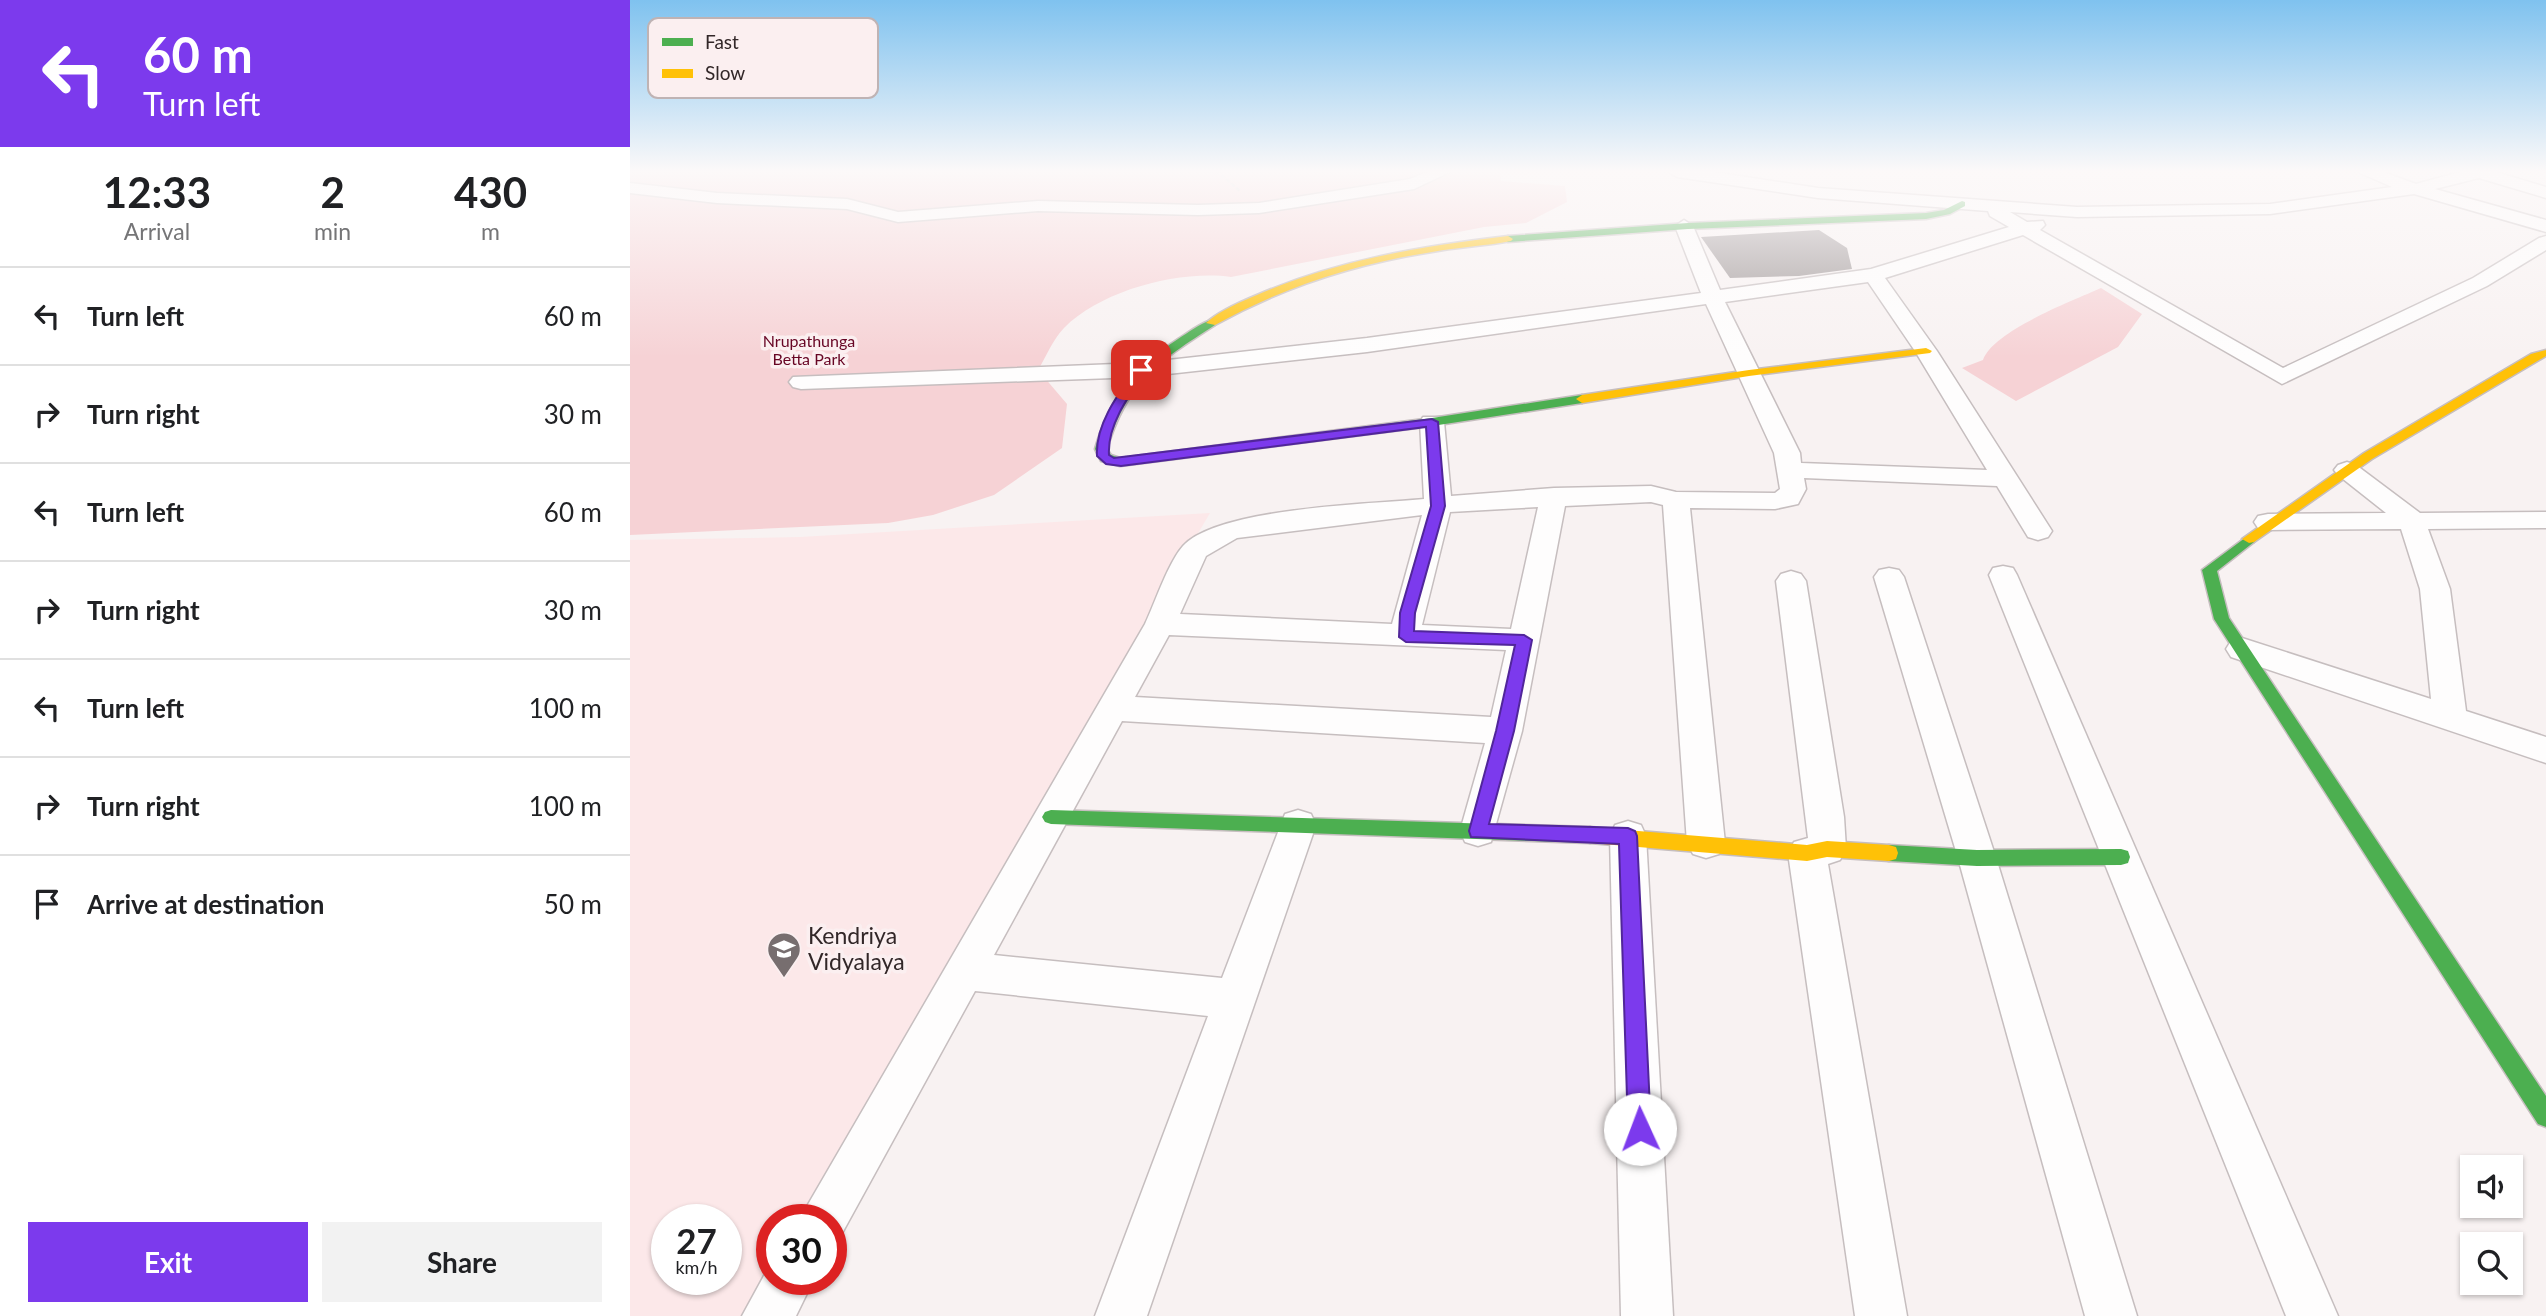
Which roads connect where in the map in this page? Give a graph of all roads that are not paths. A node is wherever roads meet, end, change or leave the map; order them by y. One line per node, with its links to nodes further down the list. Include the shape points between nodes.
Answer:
1 (1575, 233): 10 (street, via 1493,239 1379,258 1301,282 1232,309)
2 (1687, 233): 7 (street)
3 (2009, 233): 6 (street)
4 (2036, 233): 5 (street, via 2282,377 2480,282)
5 (2546, 242)
6 (1873, 275): 7 (street); 8 (street)
7 (1713, 298): 10 (street); 11 (street)
8 (1926, 351): 11 (street); 16 (street)
9 (2542, 357): 15 (street, via 2426,418)
10 (1141, 370): 12 (street); 13 (street, via 1121,398 1102,442 1103,456 1110,461)
11 (1749, 373): 13 (street); 14 (street)
12 (801, 382)
13 (1432, 422): 19 (street)
14 (1791, 470): 16 (street); 18 (street, via 1792,494 1782,500)
15 (2347, 470): 20 (street); 22 (street)
16 (2004, 478): 23 (street)
17 (1554, 496): 18 (street, via 1651,494); 19 (street); 29 (street)
18 (1676, 500): 39 (street)
19 (1438, 506): 27 (street, via 1228,531 1194,551); 28 (street, via 1408,613)
20 (2411, 519): 21 (street); 22 (street); 32 (street, via 2435,589)
21 (2546, 520)
22 (2267, 522): 30 (street, via 2209,570 2222,619)
23 (2038, 531)
24 (2003, 575): 41 (street)
25 (1889, 577): 42 (street)
26 (1791, 581): 40 (street, via 1826,817)
27 (1160, 624): 28 (street); 31 (street)
28 (1406, 637): 29 (street)
29 (1524, 640): 33 (street)
30 (2242, 649): 32 (street); 45 (street)
31 (1112, 708): 33 (street); 35 (street)
32 (2450, 718): 34 (street)
33 (1505, 731): 37 (street)
34 (2546, 750)
35 (1051, 817): 36 (street); 43 (street)
36 (1298, 825): 37 (street); 44 (street)
37 (1478, 831): 38 (street)
38 (1628, 836): 39 (street); 50 (street)
39 (1706, 843): 40 (street)
40 (1817, 851): 42 (street); 51 (street)
41 (2121, 857): 42 (street); 53 (street)
42 (1977, 858): 52 (street)
43 (964, 971): 44 (street); 46 (street)
44 (1235, 999): 49 (street)
45 (2546, 1116)
46 (831, 1204)
47 (780, 1295): 48 (street)
48 (768, 1316)
49 (1121, 1316)
50 (1647, 1316)
51 (1881, 1316)
52 (2111, 1316)
53 (2312, 1316)

